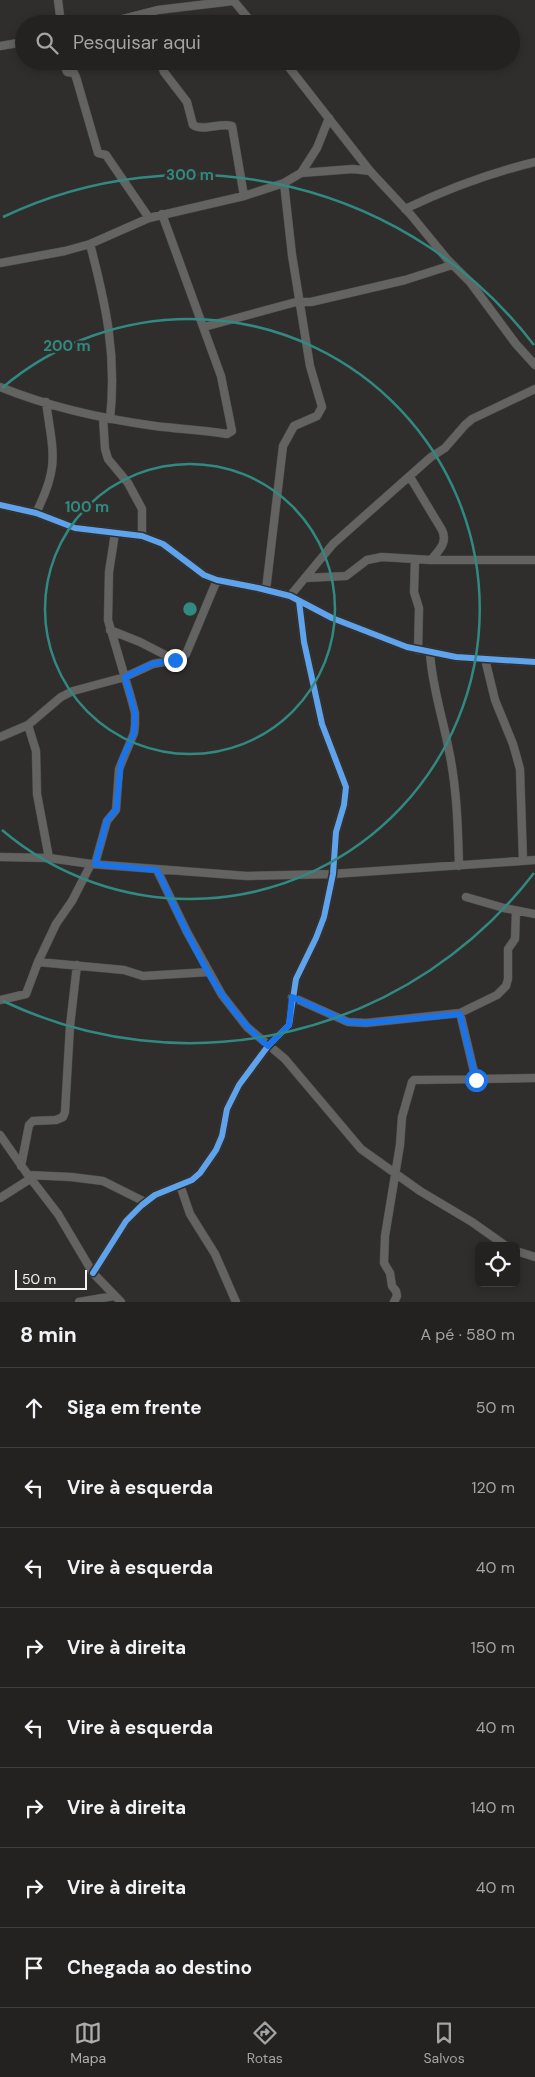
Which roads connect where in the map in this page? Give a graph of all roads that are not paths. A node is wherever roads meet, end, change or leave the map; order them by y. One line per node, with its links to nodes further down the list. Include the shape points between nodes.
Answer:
1 (58, 0): 6 (street)
2 (167, 0): 4 (street)
3 (233, 0): 4 (street); 9 (street)
4 (168, 9): 5 (street)
5 (151, 12): 7 (street); 8 (street)
6 (60, 15)
7 (139, 15)
8 (152, 15)
9 (246, 15)
10 (15, 44): 11 (street)
11 (0, 46)
12 (66, 70): 23 (street, via 76,78 98,153 106,156)
13 (163, 70): 20 (street, via 187,102 193,125 232,126)
14 (291, 70): 15 (street)
15 (329, 118): 17 (street); 18 (street, via 317,148)
16 (535, 162): 21 (street, via 442,192)
17 (370, 171): 18 (street, via 346,169); 21 (street)
18 (301, 173): 19 (street)
19 (284, 183): 20 (street); 27 (street)
20 (244, 196): 22 (street)
21 (405, 209): 26 (street)
22 (162, 214): 23 (street); 28 (street)
23 (148, 218): 24 (street)
24 (90, 244): 25 (street, via 41,257); 33 (street, via 110,331 114,366)
25 (0, 263)
26 (452, 264): 27 (street, via 406,280); 29 (street, via 470,282)
27 (300, 302): 28 (street); 44 (street, via 312,376 322,408 317,416 294,426 283,446)
28 (204, 327): 33 (street, via 221,376 232,431 227,434)
29 (535, 366)
30 (0, 388): 32 (street)
31 (535, 390): 34 (street, via 472,419 445,448)
32 (46, 402): 33 (street); 36 (street, via 54,463 46,494)
33 (106, 418): 38 (street, via 105,449 108,459 139,501)
34 (410, 477): 40 (street, via 445,538 445,543); 42 (street, via 333,544)
35 (0, 505): 36 (street)
36 (36, 514): 37 (street, via 75,528)
37 (115, 533): 38 (street); 47 (street, via 109,572)
38 (142, 536): 43 (street, via 163,544 204,575)
39 (415, 559): 40 (street); 42 (street, via 370,558 346,576); 48 (street)
40 (431, 560): 41 (street)
41 (535, 560)
42 (306, 578): 45 (street)
43 (216, 580): 44 (street); 51 (street, via 186,654)
44 (266, 590): 45 (street)
45 (290, 596): 46 (street)
46 (299, 601): 48 (street, via 351,626); 63 (street, via 304,642 322,724 346,787 336,832)
47 (110, 630): 51 (street); 53 (street)
48 (418, 650): 49 (street)
49 (430, 653): 50 (street); 61 (street, via 432,679 450,752)
50 (486, 659): 52 (street); 59 (street, via 495,700 520,769)
51 (175, 660): 53 (street, via 152,664)
52 (535, 662)
53 (125, 677): 54 (street, via 61,696); 60 (street, via 135,713 134,733 121,762 116,810 107,820)
54 (28, 725): 55 (street); 57 (street, via 36,751 37,794)
55 (0, 737)
56 (0, 857): 57 (street)
57 (49, 858): 60 (street)
58 (535, 860): 59 (street)
59 (523, 861): 61 (street)
60 (93, 864): 62 (street); 67 (street, via 56,924)
61 (459, 866): 63 (street)
62 (157, 870): 63 (street, via 247,876); 69 (street)
63 (333, 874): 70 (street, via 324,917 296,979)
64 (466, 897): 65 (street)
65 (516, 911): 66 (street); 72 (street, via 514,939 508,948 506,986 497,995)
66 (535, 914)
67 (38, 962): 68 (street); 71 (street, via 26,994)
68 (77, 965): 69 (street, via 124,970 143,976); 77 (street, via 65,1112 56,1120 33,1121 29,1125)
69 (209, 972): 73 (street, via 242,1021)
70 (292, 997): 72 (street, via 348,1022); 73 (street, via 289,1025)
71 (0, 1000)
72 (460, 1014): 75 (street)
73 (268, 1046): 78 (street, via 284,1059 361,1149); 80 (street, via 232,1096 216,1150 200,1173)
74 (535, 1078): 75 (street)
75 (476, 1080): 78 (street, via 412,1082 402,1117)
76 (0, 1135): 77 (street)
77 (21, 1166): 79 (street)
78 (395, 1174): 83 (street); 91 (street, via 384,1263 396,1291)
79 (29, 1177): 81 (street); 82 (street, via 103,1181); 86 (street, via 58,1214)
80 (180, 1185): 82 (street); 90 (street, via 190,1214 215,1254)
81 (0, 1198)
82 (145, 1202): 86 (street, via 126,1220)
83 (500, 1242)
84 (520, 1252): 85 (street)
85 (535, 1257)
86 (93, 1274): 87 (street)
87 (114, 1296): 88 (street); 89 (street)
88 (79, 1302)
89 (120, 1302)
90 (236, 1302)
91 (394, 1302)

